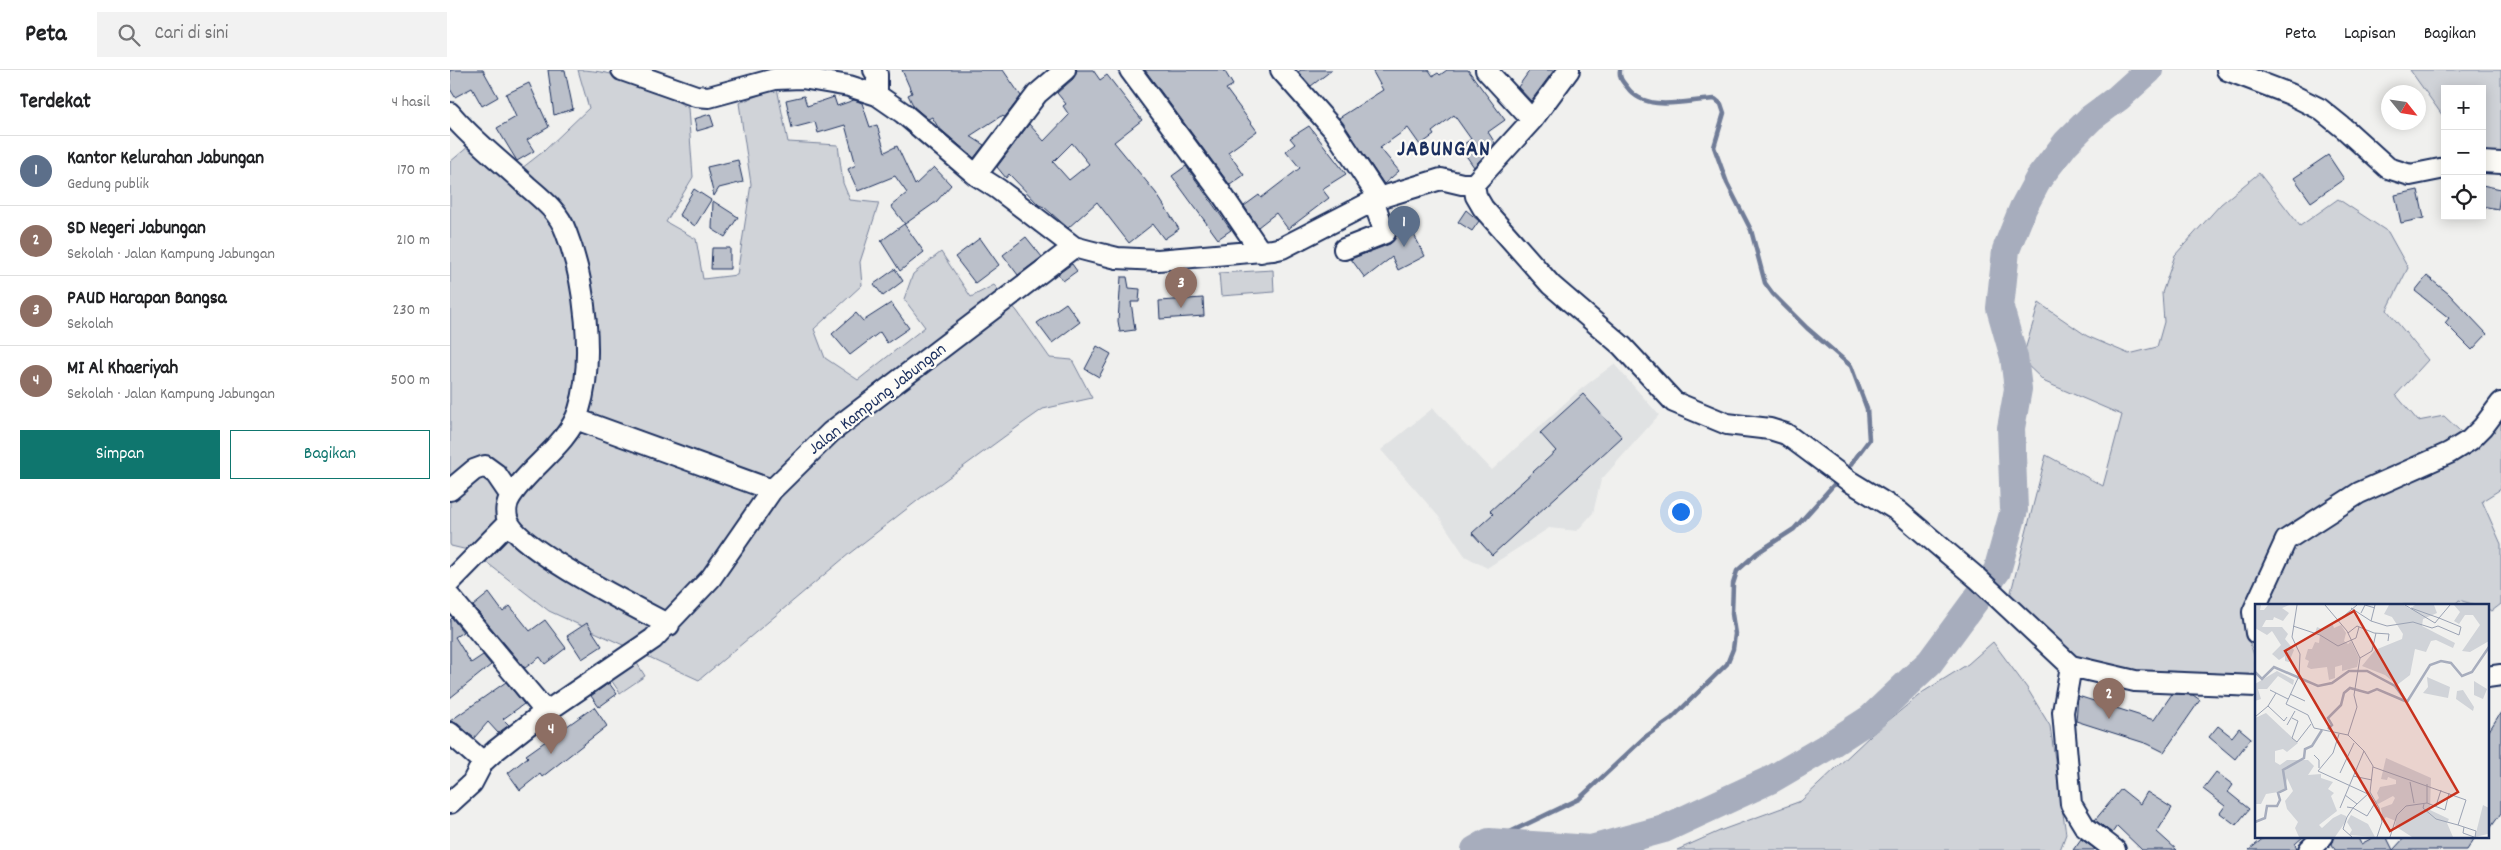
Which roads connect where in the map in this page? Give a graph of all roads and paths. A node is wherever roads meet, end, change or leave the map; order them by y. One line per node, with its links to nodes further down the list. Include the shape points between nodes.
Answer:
1 (622, 70): 9 (street, via 696,96 709,97)
2 (1065, 70): 16 (street, via 1037,94)
3 (1130, 70): 21 (street)
4 (1281, 70): 18 (street, via 1334,130 1353,156)
5 (1486, 70): 12 (street)
6 (1569, 70): 12 (street)
7 (2227, 70): 15 (street, via 2320,109 2388,168 2410,175)
8 (878, 71): 10 (street)
9 (758, 76): 10 (street, via 802,78 849,86)
10 (877, 95): 16 (street)
11 (450, 113): 23 (street, via 553,209 566,230 587,330 586,378)
12 (1532, 120): 17 (street)
13 (2486, 162): 14 (street)
14 (2501, 163)
15 (2441, 169)
16 (976, 175): 19 (street)
17 (1474, 184): 18 (street, via 1441,179); 34 (street, via 1483,208 1551,285 1622,346 1674,402 1727,424 1786,434 1841,476 1898,511 1977,578)
18 (1376, 199): 20 (street, via 1385,233); 21 (street, via 1282,248)
19 (1074, 247): 21 (street, via 1117,258 1158,260); 25 (street, Jalan Kampung Jabungan, via 831,432)
20 (1344, 249)
21 (1262, 252)
22 (2501, 403): 30 (street, via 2470,440 2449,453 2358,493 2286,540)
23 (576, 419): 25 (street); 26 (street)
24 (450, 490): 26 (street, via 474,470 485,466 496,474)
25 (772, 490): 32 (street, Jalan Kampung Jabungan, via 711,578)
26 (511, 496): 27 (street, via 506,510)
27 (508, 523): 28 (street); 32 (street, via 563,567)
28 (450, 582)
29 (450, 597): 36 (street)
30 (2257, 604)
31 (2255, 608): 33 (street)
32 (669, 625): 36 (street, Jalan Kampung Jabungan, via 654,639)
33 (2255, 626)
34 (2072, 666): 35 (street, via 2135,681); 41 (street, via 2063,712 2071,804 2085,827)
35 (2255, 686)
36 (546, 712): 38 (street, Jalan Kampung Jabungan)
37 (450, 733): 38 (street)
38 (483, 762): 39 (street, Jalan Kampung Jabungan, via 472,783)
39 (450, 803)
40 (2321, 838): 42 (street)
41 (2115, 850)
42 (2309, 850)

